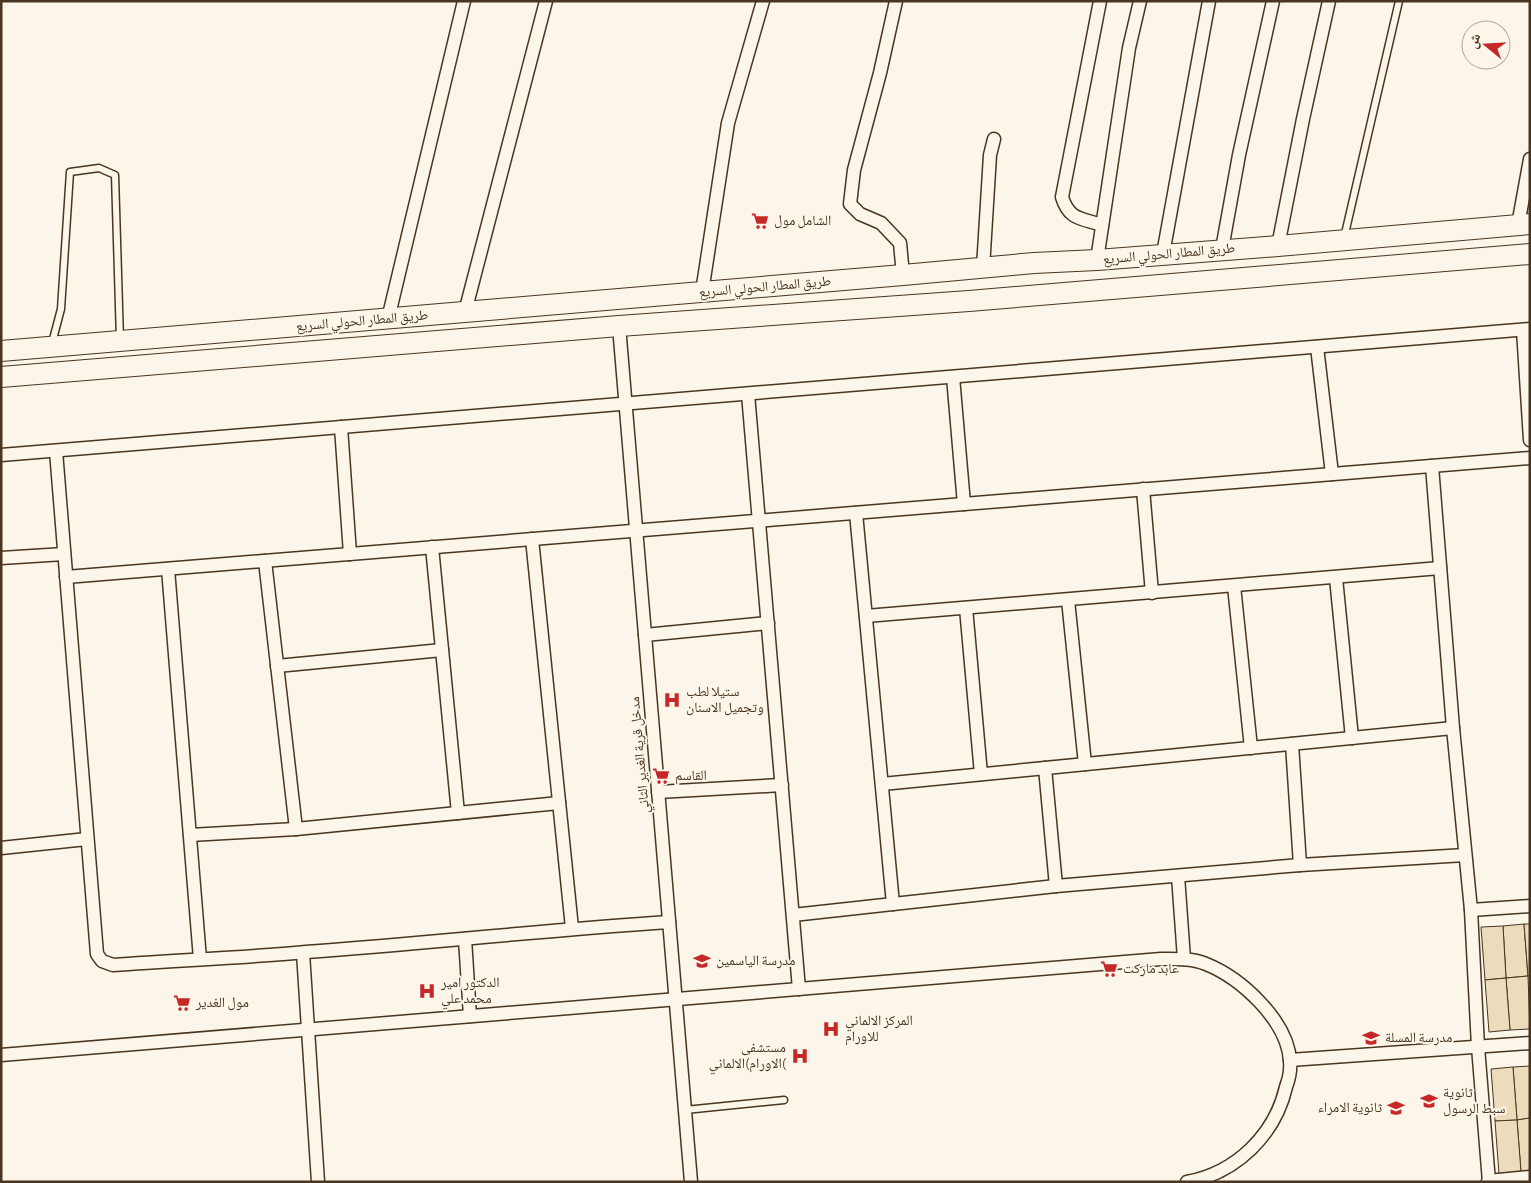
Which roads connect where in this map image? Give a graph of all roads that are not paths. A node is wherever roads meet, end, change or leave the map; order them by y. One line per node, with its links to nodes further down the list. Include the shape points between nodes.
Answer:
1 (464, 1): 28 (street)
2 (546, 1): 27 (street)
3 (763, 1): 24 (street, via 728,123)
4 (896, 1): 23 (street, via 854,170 850,204 860,214 881,223 900,243)
5 (1100, 1): 13 (street, via 1062,197 1065,208 1072,215)
6 (1140, 1): 13 (street, via 1129,48)
7 (1209, 1): 18 (street)
8 (1273, 1): 17 (street)
9 (1329, 1): 16 (street)
10 (1399, 1): 15 (lane)
11 (994, 139): 22 (street)
12 (1530, 159): 14 (street)
13 (1102, 225): 20 (street)
14 (1524, 225): 15 (highway, طريق المطار الحولي السريع)
15 (1344, 240): 16 (highway, طريق المطار الحولي السريع)
16 (1278, 246): 17 (highway, طريق المطار الحولي السريع)
17 (1222, 249): 18 (highway, طريق المطار الحولي السريع)
18 (1163, 254): 20 (highway, طريق المطار الحولي السريع)
19 (1530, 254): 25 (highway, طريق المطار الحولي السريع)
20 (1097, 260): 21 (highway, طريق المطار الحولي السريع)
21 (1034, 263): 22 (highway, طريق المطار الحولي السريع); 25 (highway, via 1030,279)
22 (975, 269): 23 (highway, طريق المطار الحولي السريع); 26 (highway)
23 (903, 276): 24 (highway, طريق المطار الحولي السريع)
24 (702, 292): 27 (highway, طريق المطار الحولي السريع)
25 (1035, 295): 26 (highway, طريق المطار الحولي السريع)
26 (969, 300): 29 (highway, طريق المطار الحولي السريع)
27 (465, 312): 28 (highway, طريق المطار الحولي السريع)
28 (388, 319): 31 (highway, طريق المطار الحولي السريع)
29 (619, 326): 35 (highway, طريق المطار الحولي السريع); 39 (street, مدخل قرية الغدير الثاني)
30 (1526, 330): 33 (street); 41 (street)
31 (120, 341): 32 (highway, طريق المطار الحولي السريع); 32 (lane, via 115,175 99,168 70,172 61,309)
32 (46, 347): 34 (highway, طريق المطار الحولي السريع); 35 (highway, via 40,352)
33 (1317, 347): 37 (street); 46 (street)
34 (1, 351)
35 (46, 373): 36 (highway, طريق المطار الحولي السريع)
36 (1, 377)
37 (953, 377): 38 (street); 48 (street)
38 (748, 394): 39 (street); 50 (street)
39 (625, 404): 40 (street); 51 (street, مدخل قرية الغدير الثاني)
40 (341, 427): 42 (street); 55 (street)
41 (1530, 440)
42 (56, 451): 43 (street); 54 (street)
43 (1, 455)
44 (1530, 458): 45 (street)
45 (1432, 466): 46 (street); 58 (street)
46 (1332, 474): 47 (street)
47 (1143, 489): 48 (street); 63 (street)
48 (964, 504): 49 (street)
49 (856, 513): 50 (street); 66 (street)
50 (759, 521): 51 (street); 67 (street)
51 (636, 531): 52 (street); 68 (street, مدخل قرية الغدير الثاني)
52 (532, 539): 53 (street); 81 (street)
53 (432, 548): 55 (street); 69 (street)
54 (64, 554): 56 (street); 60 (street)
55 (350, 554): 57 (street)
56 (1, 558)
57 (265, 561): 59 (street); 70 (street)
58 (1440, 568): 61 (street); 71 (street)
59 (168, 569): 60 (street); 84 (street)
60 (66, 577): 85 (street)
61 (1336, 578): 62 (street); 72 (street)
62 (1234, 586): 63 (street); 74 (street)
63 (1152, 593): 64 (street)
64 (1068, 600): 65 (street); 75 (street)
65 (966, 608): 66 (street); 77 (street)
66 (866, 616): 78 (street)
67 (768, 623): 68 (street); 79 (street)
68 (645, 636): 80 (street, مدخل قرية الغدير الثاني)
69 (442, 650): 70 (street); 82 (street)
70 (277, 666): 83 (street)
71 (1453, 728): 72 (street); 87 (street)
72 (1352, 738): 73 (street)
73 (1292, 744): 74 (street); 88 (street)
74 (1251, 748): 75 (street)
75 (1085, 764): 76 (street)
76 (1045, 768): 77 (street); 90 (street)
77 (981, 774): 78 (street)
78 (882, 784): 91 (street)
79 (782, 785): 80 (street); 94 (street)
80 (658, 792): 95 (street, مدخل قرية الغدير الثاني)
81 (559, 803): 82 (street); 96 (street)
82 (458, 813): 83 (street)
83 (296, 829): 84 (street)
84 (190, 835): 99 (street)
85 (87, 838): 86 (street); 99 (street, via 97,954 102,961 112,965)
86 (1, 848)
87 (1465, 854): 88 (street); 93 (street)
88 (1300, 865): 89 (street)
89 (1178, 876): 90 (street); 100 (street)
90 (1056, 886): 91 (street)
91 (893, 904): 94 (street)
92 (1530, 906): 93 (street)
93 (1470, 910): 106 (street)
94 (792, 915): 101 (street)
95 (669, 922): 96 (street); 102 (street, مدخل قرية الغدير الثاني)
96 (572, 928): 97 (street)
97 (465, 939): 98 (street); 103 (street)
98 (302, 953): 99 (street); 104 (street)
99 (200, 959)
100 (1184, 959): 101 (street); 108 (street, via 1205,963 1223,972 1263,1004 1287,1044)
101 (799, 989): 102 (street)
102 (676, 999): 103 (street); 110 (street, مدخل قرية الغدير الثاني)
103 (470, 1016): 104 (street)
104 (308, 1029): 107 (street); 114 (street)
105 (1530, 1043): 106 (street)
106 (1478, 1047): 108 (street); 113 (street)
107 (1, 1055)
108 (1290, 1060): 112 (street, via 1290,1075 1275,1119 1256,1144 1238,1161)
109 (784, 1100): 110 (lane)
110 (685, 1110): 115 (street, مدخل قرية الغدير الثاني)
111 (1530, 1177): 113 (street)
112 (1196, 1181)
113 (1488, 1181)
114 (318, 1182)
115 (691, 1182)

